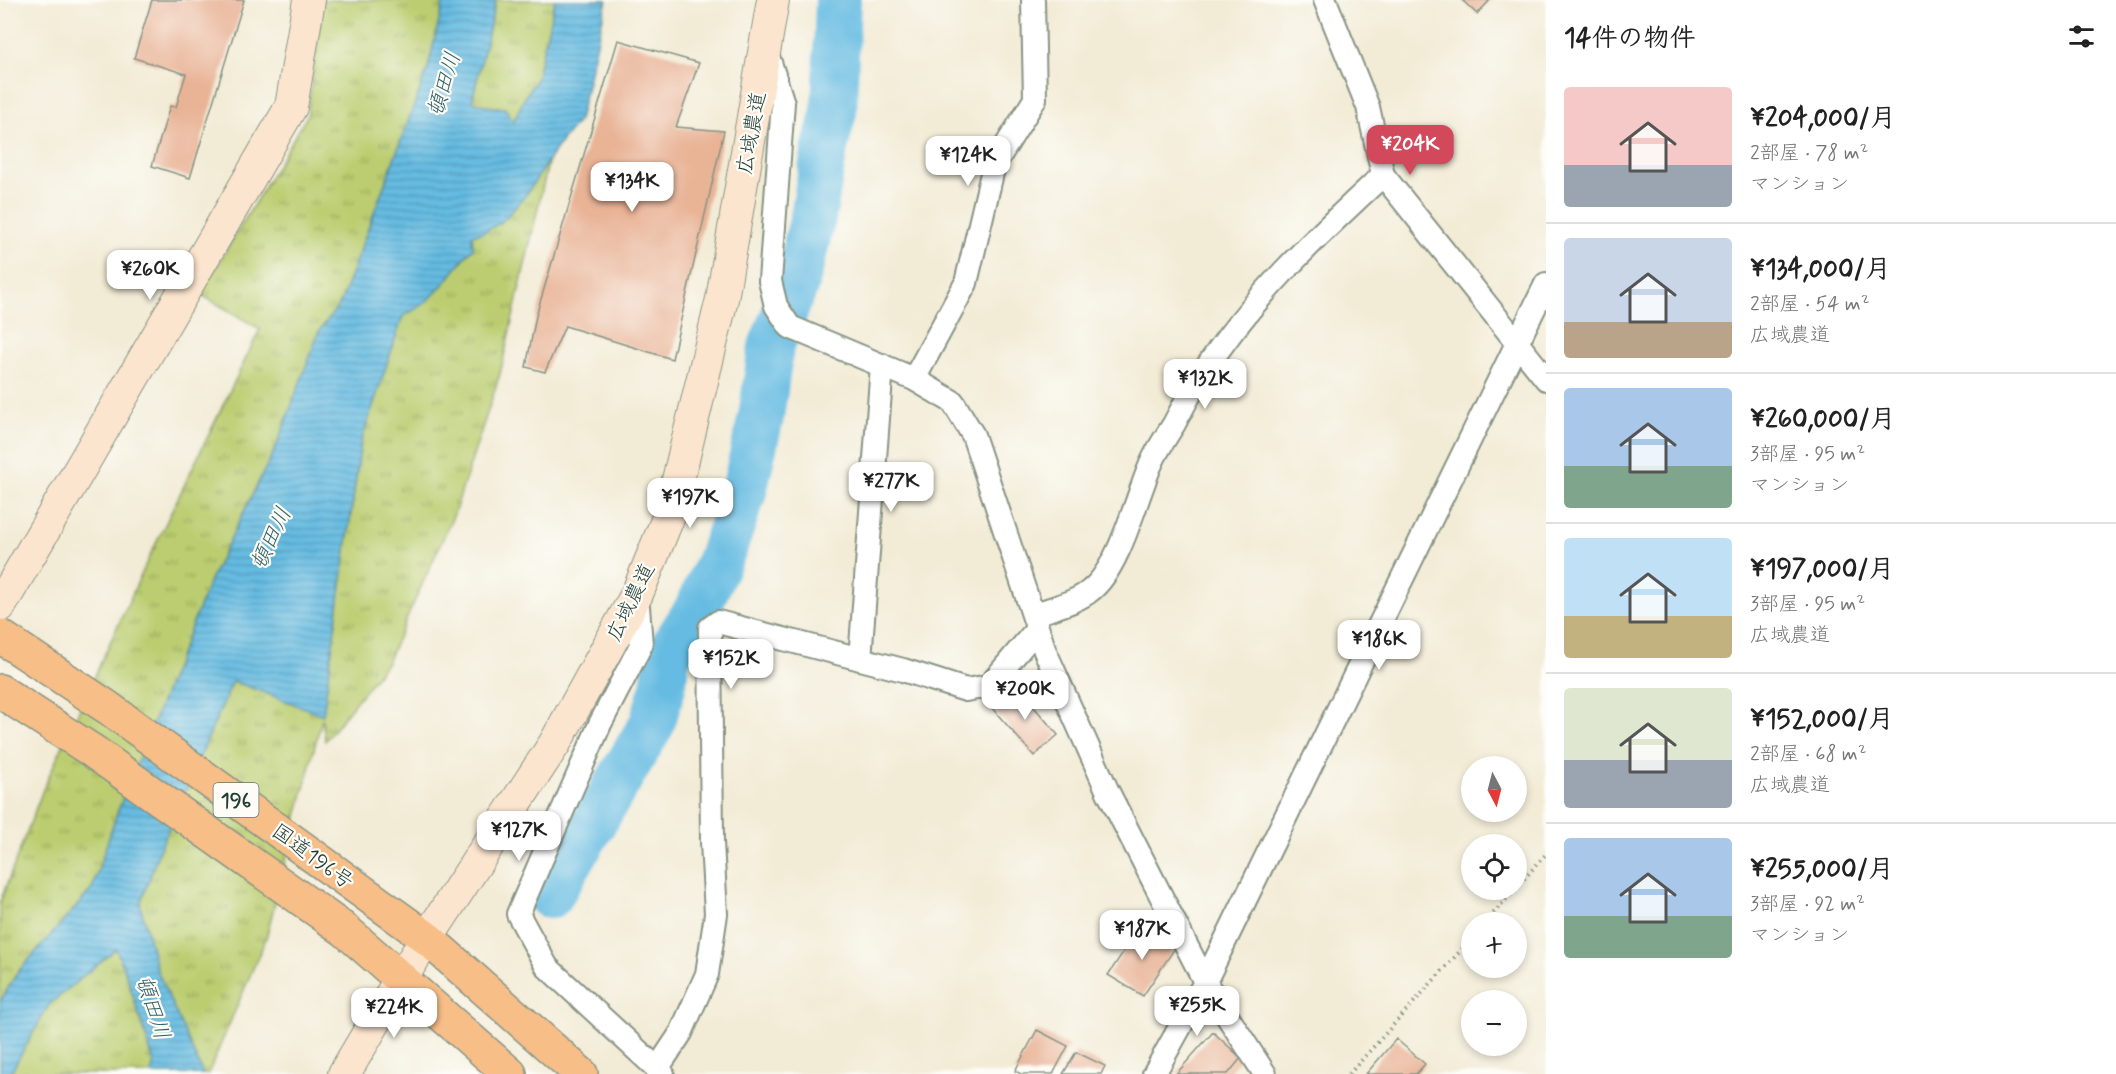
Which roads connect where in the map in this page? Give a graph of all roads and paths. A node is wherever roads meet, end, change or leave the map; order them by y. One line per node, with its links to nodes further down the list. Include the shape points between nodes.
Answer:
1 (309, 0): 13 (street, via 291,107)
2 (773, 0): 5 (street, 広域農道)
3 (1033, 0): 10 (street, via 1035,99 994,165 966,283)
4 (1325, 0): 6 (street, via 1368,107)
5 (766, 48): 9 (street, via 783,103 770,281 776,306 790,327); 12 (street, 広域農道, via 722,299 670,513)
6 (1383, 175): 8 (street); 14 (street, via 1284,272 1203,373 1152,463 1124,538 1105,574 1092,590)
7 (1546, 284): 8 (street)
8 (1516, 343): 11 (street); 25 (street)
9 (882, 365): 10 (street); 16 (street)
10 (914, 379): 14 (street, via 953,402 973,435)
11 (1546, 380)
12 (637, 594): 22 (street, 広域農道, via 555,743); 26 (street, via 641,645 600,724 518,914 547,967)
13 (0, 606)
14 (1035, 622): 16 (street, via 989,686 966,690); 25 (street, via 1108,792)
15 (0, 636): 22 (highway, 国道196号 / 196, via 107,707)
16 (860, 658): 26 (street, via 718,622 710,628 716,914 707,974)
17 (0, 690): 24 (highway, 国道196号 / 196, via 345,930)
18 (1546, 854): 19 (path)
19 (1527, 876)
20 (1506, 900): 21 (path)
21 (1494, 912)
22 (428, 939): 24 (street, 広域農道); 29 (highway, 国道196号 / 196)
23 (1461, 950): 32 (path)
24 (401, 978): 27 (street, 広域農道); 28 (highway, 国道196号 / 196)
25 (1205, 982): 30 (street); 31 (street)
26 (660, 1071)
27 (344, 1074)
28 (510, 1074)
29 (581, 1074)
30 (1154, 1074)
31 (1265, 1074)
32 (1349, 1074)

